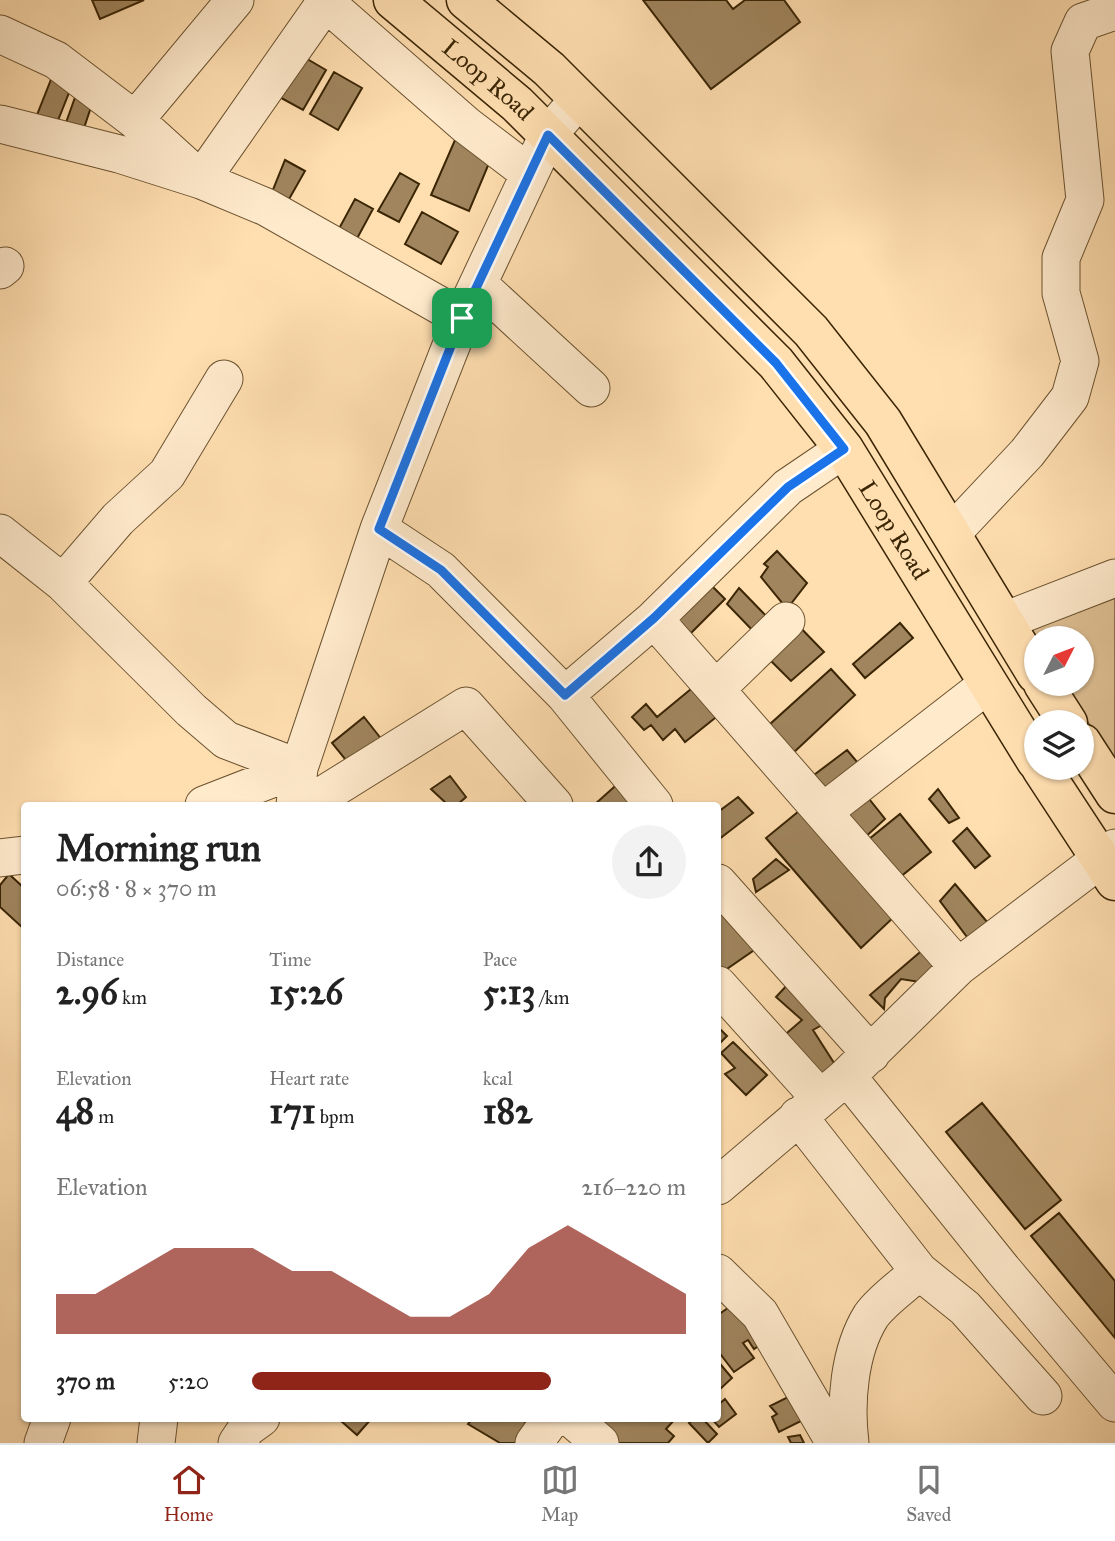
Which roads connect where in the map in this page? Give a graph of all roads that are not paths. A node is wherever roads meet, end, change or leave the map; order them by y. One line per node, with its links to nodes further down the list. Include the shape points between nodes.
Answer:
1 (235, 0): 8 (street)
2 (393, 0): 10 (main road, Loop Road)
3 (466, 0): 7 (main road, Loop Road)
4 (325, 1): 11 (street); 12 (street)
5 (1115, 11): 20 (street, via 1083,22 1070,51 1085,200 1061,258 1061,293 1080,361 1070,397 1027,453)
6 (0, 34): 8 (street, via 56,60)
7 (579, 99): 10 (street); 20 (main road, Loop Road, via 811,331 883,422)
8 (135, 120): 12 (street)
9 (0, 124): 12 (street)
10 (548, 135): 11 (street); 17 (main road, Loop Road, via 776,363)
11 (528, 173): 13 (street)
12 (201, 180): 14 (street, via 266,207)
13 (478, 284): 14 (street); 16 (street)
14 (462, 318): 18 (street)
15 (224, 379): 22 (street, via 167,474 118,519)
16 (591, 388)
17 (844, 449): 23 (street, via 788,487); 27 (main road, Loop Road)
18 (379, 529): 29 (street, via 441,570); 32 (street)
19 (0, 533): 22 (street)
20 (951, 534): 25 (main road, Loop Road)
21 (1115, 578): 25 (street)
22 (63, 583): 32 (street, via 226,740)
23 (654, 618): 28 (street); 29 (street)
24 (786, 621): 28 (street)
25 (1004, 621): 26 (main road, Loop Road)
26 (1024, 654)
27 (987, 685): 30 (main road, Loop Road); 40 (street)
28 (716, 689): 40 (street)
29 (565, 695): 39 (street)
30 (1024, 742)
31 (1094, 762): 34 (main road)
32 (299, 768): 35 (street); 36 (street)
33 (1050, 780): 43 (main road)
34 (1115, 794)
35 (212, 802)
36 (295, 802)
37 (312, 802): 38 (street, via 466,706)
38 (551, 802)
39 (652, 802)
40 (823, 812): 45 (street)
41 (21, 855): 42 (street)
42 (0, 858)
43 (1110, 862): 45 (street)
44 (721, 888): 47 (street)
45 (958, 967): 47 (street)
46 (721, 988): 47 (street)
47 (834, 1086): 48 (street); 49 (street); 52 (street, via 1003,1270)
48 (721, 1183)
49 (919, 1272): 51 (street, via 965,1308); 64 (street, via 872,1315 853,1362)
50 (721, 1276): 63 (street, via 760,1314)
51 (1042, 1396)
52 (1115, 1403)
53 (51, 1422): 58 (street)
54 (159, 1422): 59 (street)
55 (255, 1422): 60 (street)
56 (549, 1422): 61 (street)
57 (576, 1422): 62 (street)
58 (43, 1443)
59 (156, 1443)
60 (237, 1443)
61 (534, 1443)
62 (600, 1443)
63 (835, 1443)
64 (850, 1443)

